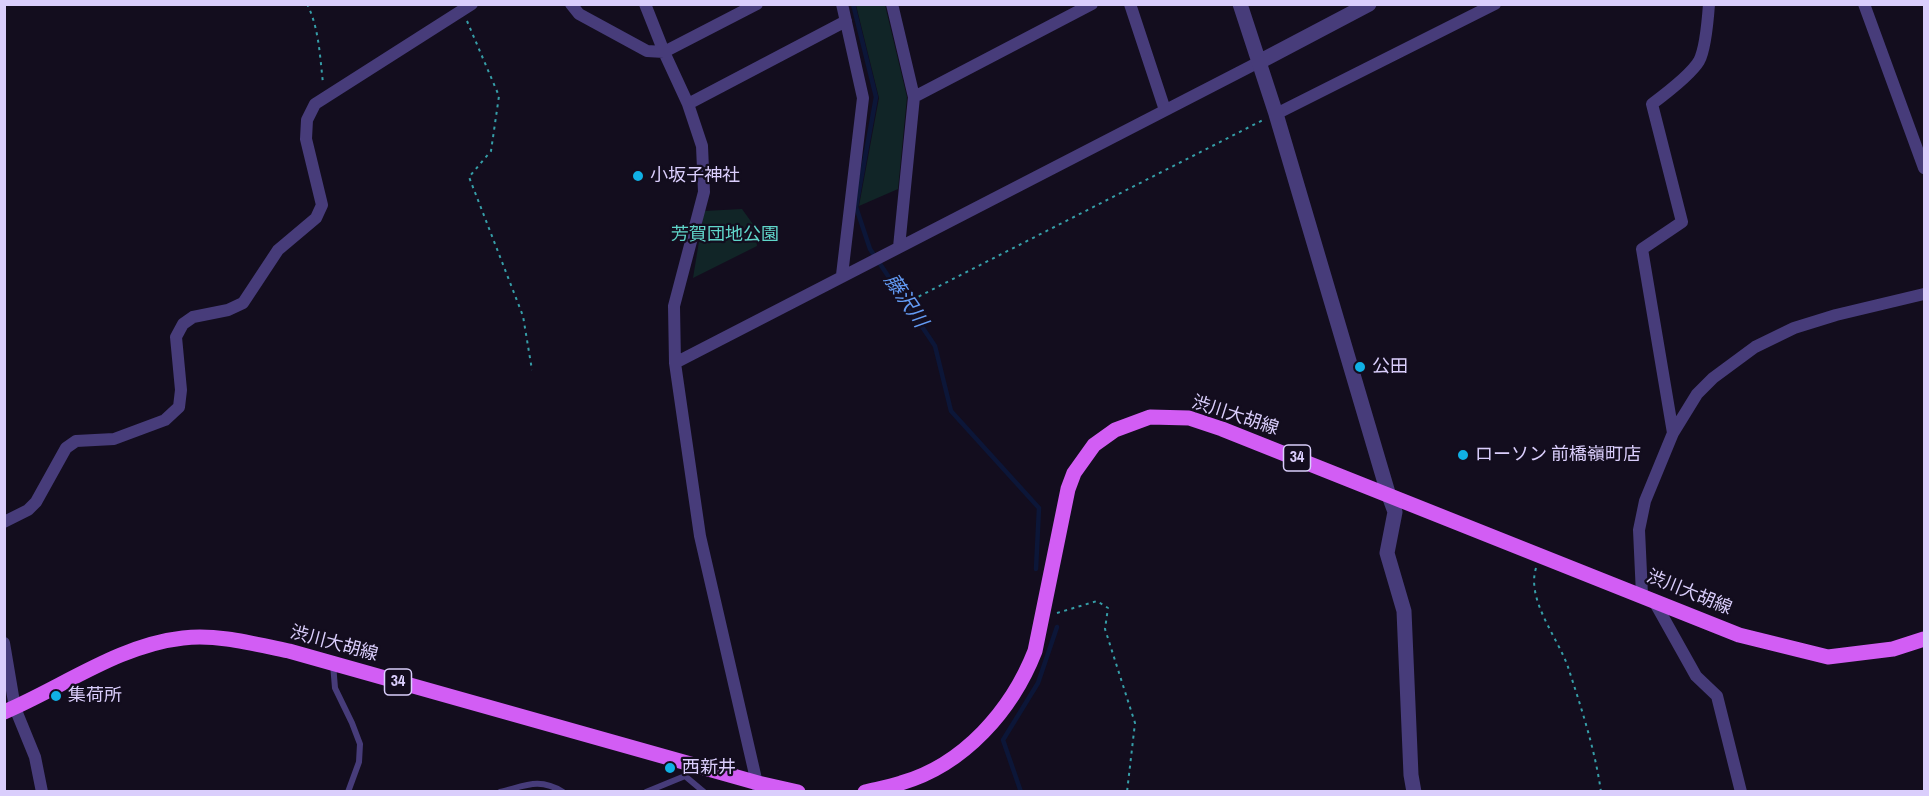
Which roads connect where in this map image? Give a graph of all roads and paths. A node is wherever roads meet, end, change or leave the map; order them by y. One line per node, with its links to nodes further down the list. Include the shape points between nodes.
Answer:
1 (307, 4): 19 (path, via 320,54)
2 (570, 4): 16 (street, via 579,15 647,51)
3 (645, 4): 16 (street)
4 (758, 4): 16 (street)
5 (842, 4): 15 (street)
6 (892, 4): 18 (street)
7 (1092, 4): 18 (street)
8 (1130, 4): 21 (street)
9 (1240, 4): 17 (street)
10 (1495, 4): 22 (street)
11 (1709, 4): 30 (street, via 1699,62 1652,104 1682,222 1642,249)
12 (1864, 4): 23 (street)
13 (464, 6): 19 (street); 29 (path, via 499,96 491,151 469,177 523,316)
14 (1359, 7): 17 (street)
15 (846, 21): 20 (street); 25 (street, via 863,98)
16 (664, 52): 20 (street)
17 (1259, 62): 21 (street); 22 (street)
18 (914, 97): 24 (street)
19 (324, 98): 32 (street, via 315,104 307,120 306,139 322,205 316,218 278,250 243,303 193,317 183,324 176,337 179,407 165,420 114,439 76,441 66,448 36,502)
20 (688, 104): 28 (street, via 702,146 704,192 674,306)
21 (1165, 110): 24 (street)
22 (1276, 114): 27 (path); 31 (street)
23 (1924, 168)
24 (898, 248): 25 (street)
25 (842, 275): 28 (street)
26 (1924, 294): 30 (street, via 1794,328 1755,347 1697,394)
27 (912, 300)
28 (675, 363): 41 (street, via 700,536)
29 (532, 370)
30 (1673, 433): 34 (street, via 1645,501 1639,530)
31 (1388, 493): 33 (main road, 渋川大胡線 / 34); 35 (main road, 渋川大胡線 / 34, via 1189,418 1150,417 1133,422 1094,445 1074,473); 51 (street, via 1395,512 1387,554 1404,611)
32 (4, 522)
33 (1540, 554): 34 (main road, 渋川大胡線 / 34); 52 (path, via 1533,579 1545,623 1567,664 1597,765)
34 (1648, 598): 36 (main road, 渋川大胡線 / 34, via 1739,635 1828,657 1893,648); 53 (street, via 1696,676 1717,696)
35 (1043, 617): 49 (main road, 渋川大胡線 / 34, via 1027,671 1008,703 979,736 926,773); 50 (path, via 1097,601 1108,608 1106,629 1134,723)
36 (1924, 639)
37 (4, 643): 39 (street)
38 (333, 663): 39 (main road, 渋川大胡線 / 34, via 221,638 183,638 130,652); 40 (main road, 渋川大胡線 / 34); 43 (lane, via 335,688 360,744 359,762)
39 (10, 710): 42 (street, via 35,757)
40 (686, 770): 41 (main road, 渋川大胡線 / 34); 46 (lane); 47 (lane)
41 (759, 787): 48 (main road, 渋川大胡線 / 34)
42 (42, 792)
43 (348, 792)
44 (500, 792): 45 (lane, via 539,783)
45 (563, 792)
46 (646, 792)
47 (704, 792)
48 (798, 792)
49 (865, 792)
50 (1127, 792)
51 (1414, 792)
52 (1601, 792)
53 (1741, 792)

